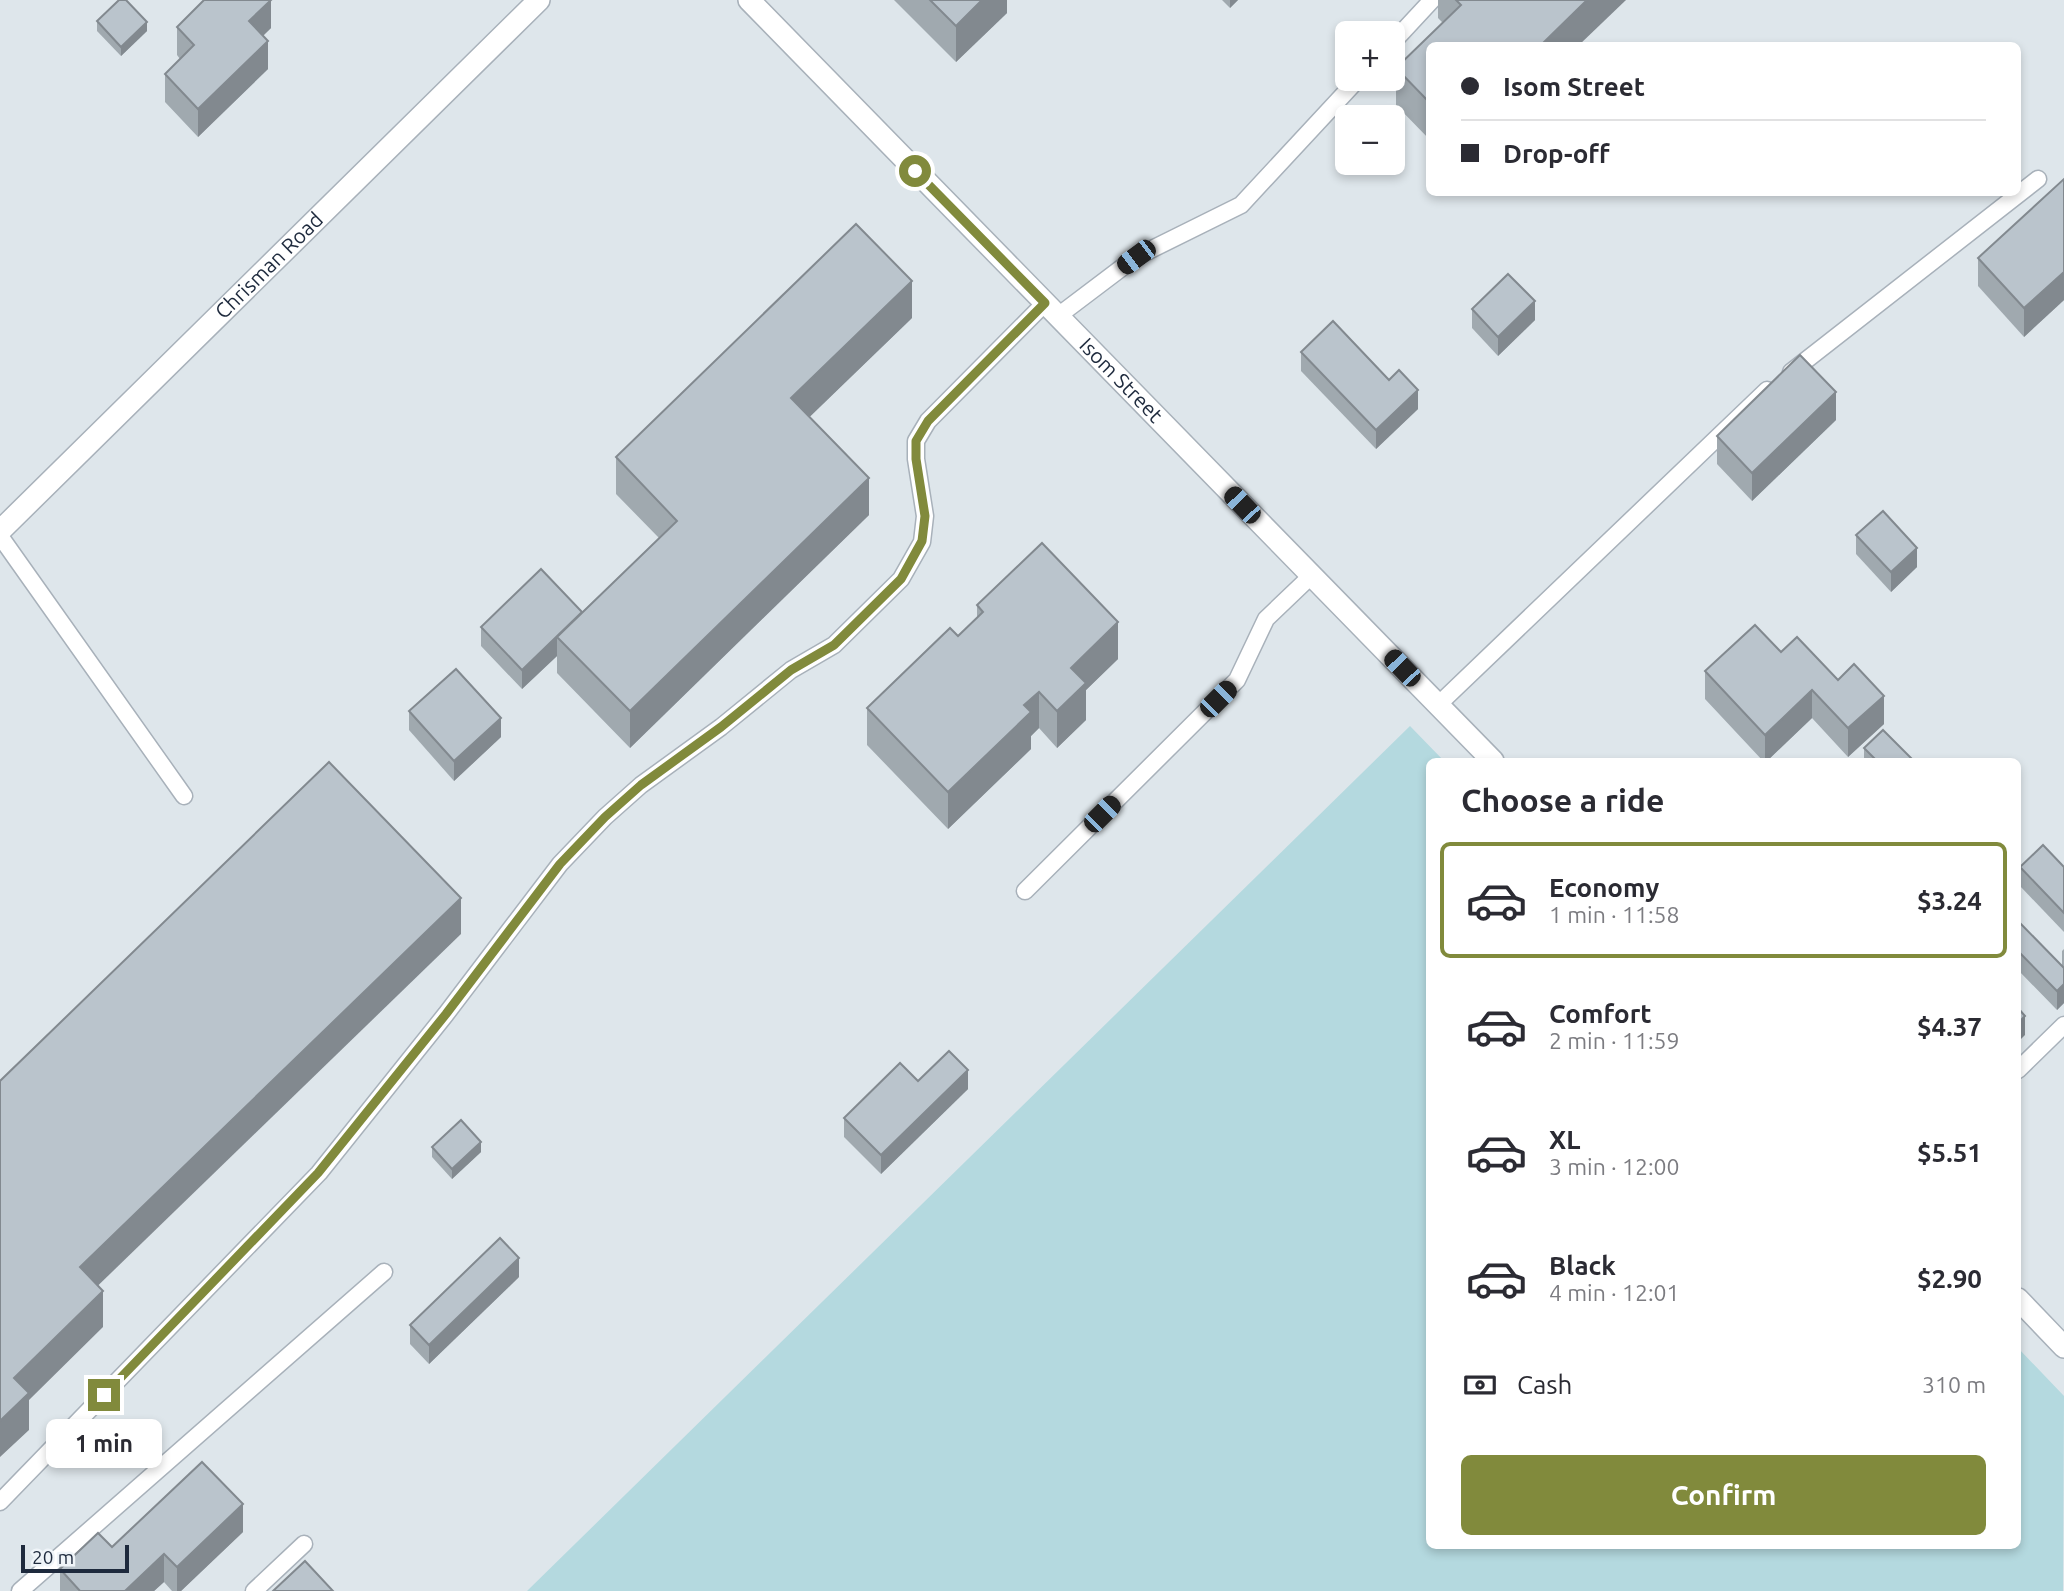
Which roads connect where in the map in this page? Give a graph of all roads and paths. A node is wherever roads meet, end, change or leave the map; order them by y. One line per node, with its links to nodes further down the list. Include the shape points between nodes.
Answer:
1 (539, 0): 10 (street, Chrisman Road)
2 (749, 0): 9 (street, Isom Street)
3 (1432, 0): 4 (lane)
4 (1405, 29)
5 (1348, 91): 9 (lane, via 1241,205 1136,257)
6 (2038, 178): 7 (lane)
7 (2021, 191)
8 (2015, 196): 12 (lane, via 1750,403)
9 (1051, 310): 11 (street, Isom Street); 21 (lane, via 928,421 916,441 925,516 922,541 901,579 834,645 791,670 605,817 560,864 318,1173)
10 (0, 533): 14 (lane)
11 (1311, 576): 12 (street, Isom Street); 15 (lane, via 1266,619 1237,680)
12 (1438, 705): 13 (street, Isom Street)
13 (1490, 758)
14 (184, 796)
15 (1025, 891)
16 (2064, 1025): 17 (lane)
17 (2021, 1067)
18 (384, 1272): 23 (lane)
19 (2021, 1302): 20 (street)
20 (2064, 1347)
21 (0, 1502)
22 (304, 1544): 24 (lane)
23 (20, 1591)
24 (254, 1591)

